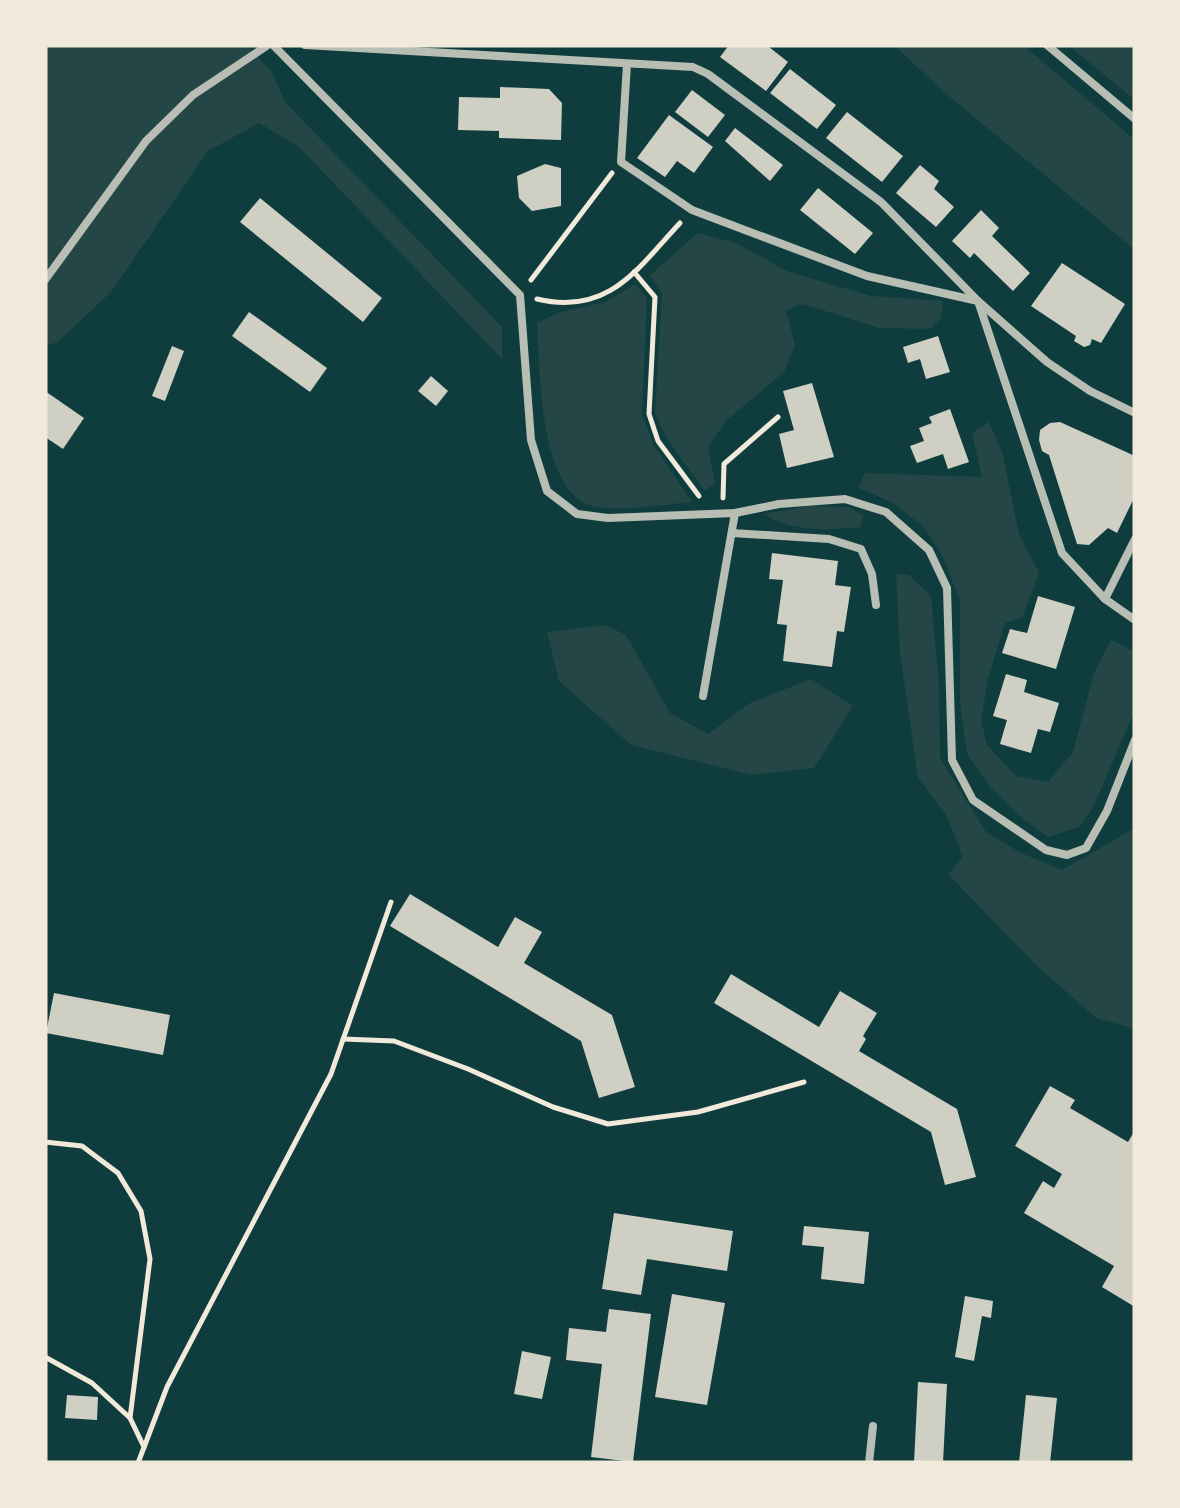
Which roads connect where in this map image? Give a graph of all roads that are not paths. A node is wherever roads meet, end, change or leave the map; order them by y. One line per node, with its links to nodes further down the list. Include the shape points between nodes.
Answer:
1 (271, 45): 6 (lane, via 193,95 146,141); 9 (lane, via 520,294 531,440 547,491 577,514 608,518)
2 (305, 45): 4 (lane)
3 (1046, 45): 5 (lane)
4 (627, 64): 7 (lane, via 693,67 708,74 881,202); 7 (lane, via 621,162 692,210 867,276)
5 (1135, 119)
6 (45, 280)
7 (978, 301): 8 (lane, via 1047,362); 12 (lane, via 1062,554)
8 (1135, 413)
9 (735, 513): 10 (lane); 16 (lane, via 845,499 886,512 929,550 947,588 952,760 974,800 1046,850 1067,855 1086,848)
10 (732, 533): 13 (lane, via 829,539 860,550); 15 (lane)
11 (1135, 540): 12 (lane)
12 (1105, 600): 14 (lane)
13 (876, 605)
14 (1135, 620)
15 (703, 696)
16 (1135, 740)
17 (873, 1426): 18 (lane)
18 (869, 1463)

